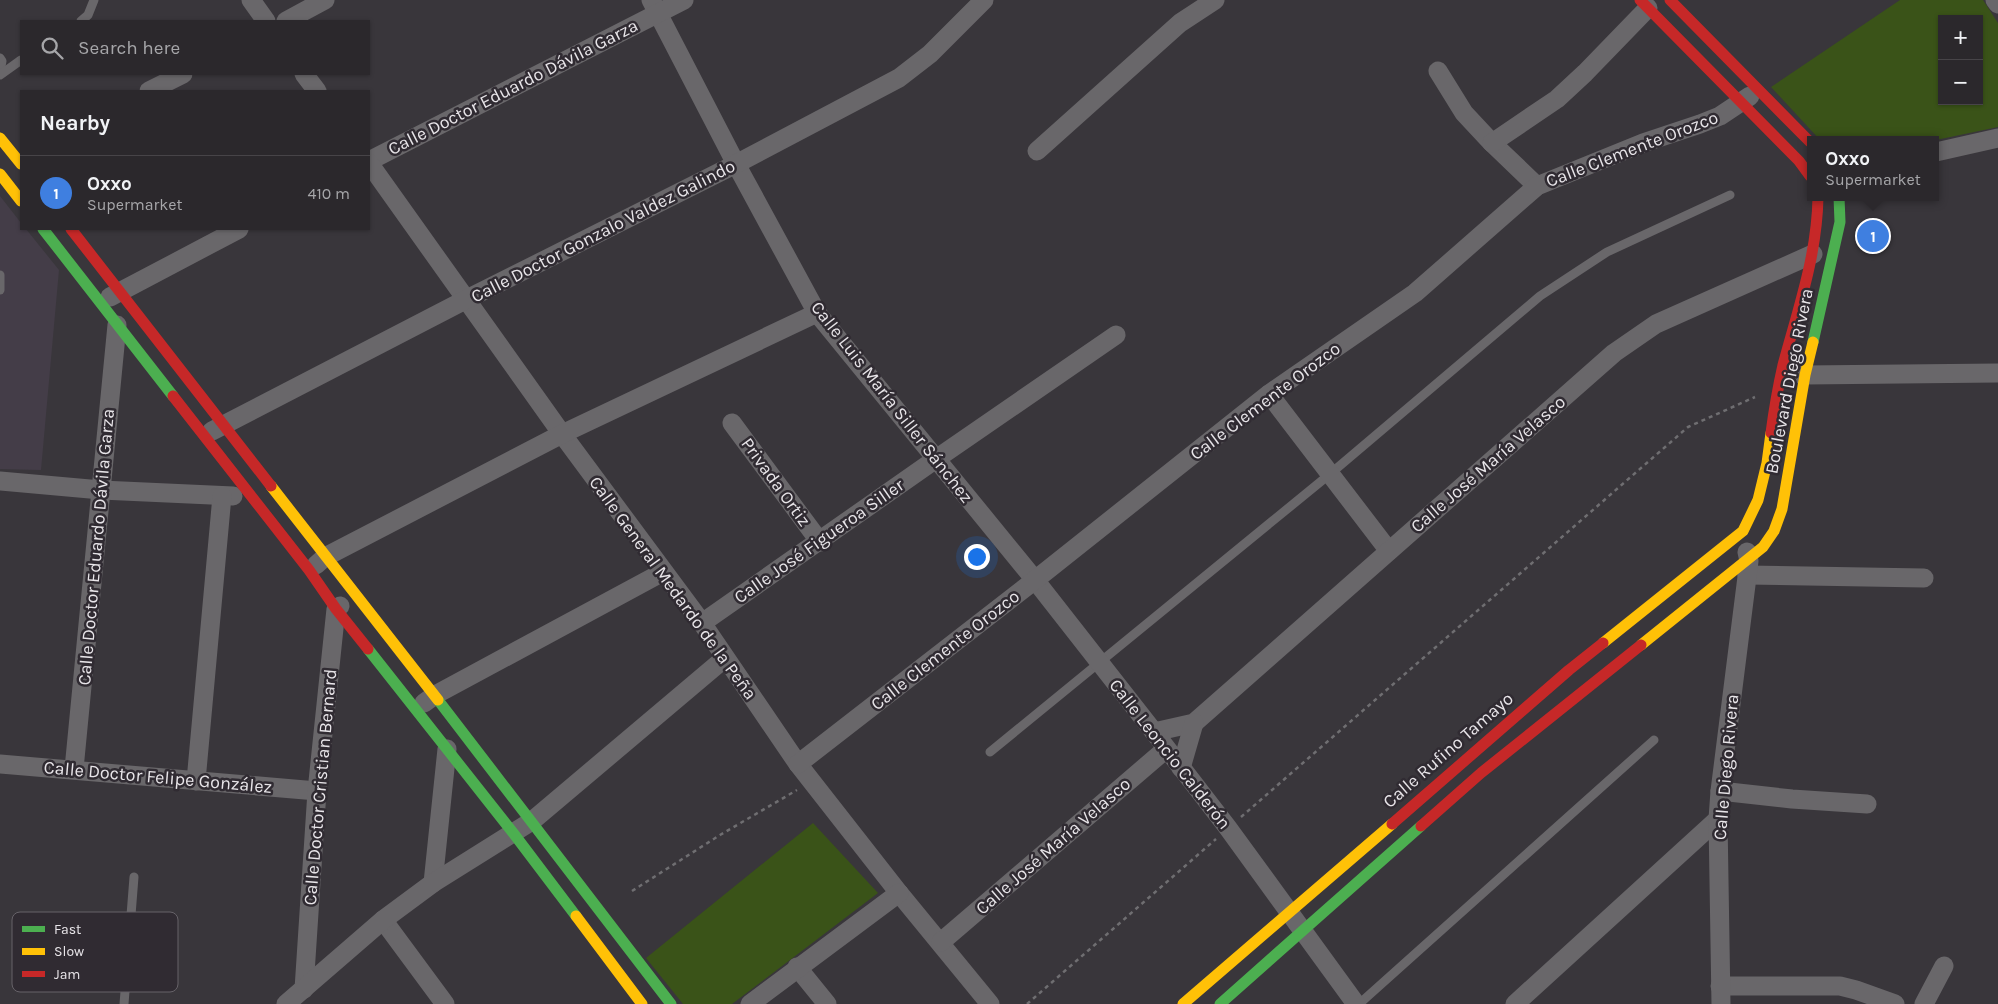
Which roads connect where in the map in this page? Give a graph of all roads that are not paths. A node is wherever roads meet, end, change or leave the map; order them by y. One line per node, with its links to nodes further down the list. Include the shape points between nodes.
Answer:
1 (94, 0): 13 (lane)
2 (251, 0): 14 (street)
3 (325, 0): 15 (street)
4 (684, 0): 11 (street, Calle Doctor Eduardo Dávila Garza)
5 (984, 0): 12 (street, Calle Doctor Gonzalo Valdez Galindo)
6 (1215, 0): 31 (street, via 1180,23)
7 (1670, 0): 25 (street)
8 (1995, 0): 10 (street)
9 (1644, 4): 26 (street); 30 (street, via 1585,73 1557,99)
10 (1998, 4)
11 (655, 6): 34 (street, Calle Doctor Eduardo Dávila Garza); 36 (street, Calle Luis María Siller Sánchez)
12 (964, 7): 36 (street, Calle Doctor Gonzalo Valdez Galindo, via 930,54 900,78)
13 (82, 20)
14 (265, 20)
15 (288, 20)
16 (0, 58): 18 (lane)
17 (20, 61): 20 (lane)
18 (0, 71)
19 (1438, 71): 30 (street, via 1464,113)
20 (0, 75)
21 (181, 75): 23 (street)
22 (305, 75): 24 (street)
23 (151, 90)
24 (316, 90)
25 (1760, 90): 26 (street, Calle Clemente Orozco); 29 (street)
26 (1740, 103): 38 (street); 40 (street, Calle Clemente Orozco, via 1720,116)
27 (0, 138): 33 (street)
28 (1998, 138): 32 (street)
29 (1807, 139)
30 (1492, 143): 40 (street)
31 (1038, 151)
32 (1939, 151)
33 (20, 160): 37 (street)
34 (370, 161)
35 (370, 163): 52 (street, Calle General Medardo de la Peña)
36 (736, 164): 52 (street, Calle Doctor Gonzalo Valdez Galindo); 54 (street, Calle Luis María Siller Sánchez)
37 (0, 167)
38 (1807, 172)
39 (0, 174): 42 (street)
40 (1537, 186): 60 (street, Calle Clemente Orozco, via 1415,293)
41 (1730, 195): 66 (lane, via 1607,252 1540,296)
42 (20, 200)
43 (1818, 201): 48 (street, Boulevard Diego Rivera, via 1819,219)
44 (1839, 201): 58 (street, Boulevard Diego Rivera, via 1840,222)
45 (43, 230): 53 (street)
46 (72, 230): 51 (street)
47 (236, 230): 51 (street)
48 (1813, 254): 59 (street, Boulevard Diego Rivera); 73 (street, Calle José María Velasco, via 1656,324 1614,353)
49 (0, 275): 50 (lane)
50 (0, 290)
51 (119, 291): 53 (street); 62 (street)
52 (466, 299): 62 (street, Calle Doctor Gonzalo Valdez Galindo); 63 (street, Calle General Medardo de la Peña)
53 (101, 304): 55 (street)
54 (817, 313): 63 (street); 65 (street, Calle Luis María Siller Sánchez)
55 (117, 325): 64 (street); 68 (street, Calle Doctor Eduardo Dávila Garza)
56 (1116, 336): 65 (street, Calle José Figueroa Siller)
57 (1998, 372): 58 (street)
58 (1805, 375): 59 (street); 75 (street, Boulevard Diego Rivera, via 1782,509 1774,531)
59 (1780, 379): 71 (street, Boulevard Diego Rivera, via 1758,501 1752,520)
60 (1269, 394): 66 (street); 79 (street, Calle Clemente Orozco)
61 (732, 423): 72 (street, Privada Ortiz)
62 (223, 424): 64 (street, Calle Doctor Gonzalo Valdez Galindo); 74 (street)
63 (562, 434): 74 (street); 77 (street, Calle General Medardo de la Peña)
64 (203, 436): 70 (street)
65 (936, 459): 72 (street, Calle José Figueroa Siller); 79 (street, Calle Luis María Siller Sánchez)
66 (1330, 474): 73 (street); 84 (lane)
67 (0, 481): 68 (street)
68 (100, 490): 69 (street); 96 (street, Calle Doctor Eduardo Dávila Garza)
69 (222, 496): 70 (street); 97 (street)
70 (251, 496): 76 (street)
71 (1743, 531): 75 (street, Calle Diego Rivera); 107 (street, Calle Rufino Tamayo, via 1569,670)
72 (820, 542): 82 (street, Calle José Figueroa Siller)
73 (1389, 551): 87 (street, Calle José María Velasco)
74 (325, 558): 76 (street); 80 (street)
75 (1748, 568): 78 (street); 99 (street, Calle Diego Rivera); 110 (street, via 1623,658 1481,773)
76 (309, 570): 81 (street)
77 (663, 572): 82 (street, Calle General Medardo de la Peña); 85 (street)
78 (1924, 578)
79 (1035, 580): 84 (street, Calle Leoncio Calderón); 94 (street, Calle Clemente Orozco)
80 (355, 595): 81 (street); 85 (street)
81 (336, 609): 86 (street); 98 (street, Calle Doctor Cristian Bernard)
82 (702, 623): 83 (street, Calle General Medardo de la Peña)
83 (726, 658): 94 (street, Calle General Medardo de la Peña); 102 (street)
84 (1100, 664): 88 (street, Calle Leoncio Calderón); 92 (lane)
85 (435, 695): 86 (street); 102 (street)
86 (417, 708): 90 (street)
87 (1194, 723): 88 (street, Calle José María Velasco); 95 (street)
88 (1154, 732): 91 (street, Calle Leoncio Calderón)
89 (1654, 740): 125 (lane)
90 (447, 749): 103 (street); 105 (street)
91 (1166, 749): 95 (street, Calle Leoncio Calderón); 111 (street, Calle José María Velasco)
92 (990, 752)
93 (0, 764): 96 (street, Calle Doctor Felipe González)
94 (798, 764): 106 (street, Calle General Medardo de la Peña)
95 (1181, 768): 107 (street, Calle Leoncio Calderón)
96 (74, 769): 97 (street, Calle Doctor Felipe González)
97 (196, 781): 98 (street, Calle Doctor Felipe González)
98 (317, 791): 114 (street, Calle Doctor Cristian Bernard)
99 (1720, 791): 100 (street); 101 (street, Calle Diego Rivera)
100 (1867, 804)
101 (1718, 819): 115 (street, Calle Diego Rivera); 126 (street)
102 (532, 821): 103 (street); 119 (street)
103 (514, 834): 105 (street); 118 (street)
104 (134, 877): 108 (lane)
105 (433, 883): 109 (street)
106 (899, 893): 111 (street, Calle General Medardo de la Peña); 113 (street)
107 (1289, 911): 110 (street, Calle Leoncio Calderón); 123 (street, Calle Rufino Tamayo)
108 (131, 912)
109 (383, 920): 114 (street); 117 (street)
110 (1302, 930): 124 (street); 125 (street, Calle Leoncio Calderón)
111 (941, 942): 122 (street, Calle General Medardo de la Peña)
112 (1944, 966): 128 (street)
113 (797, 967): 120 (street); 121 (street)
114 (304, 989): 116 (street)
115 (1720, 995): 127 (street, via 1840,986)
116 (286, 1004)
117 (445, 1004)
118 (642, 1004)
119 (671, 1004)
120 (750, 1004)
121 (827, 1004)
122 (990, 1004)
123 (1183, 1004)
124 (1220, 1004)
125 (1358, 1004)
126 (1515, 1004)
127 (1895, 1004)
128 (1924, 1004)

